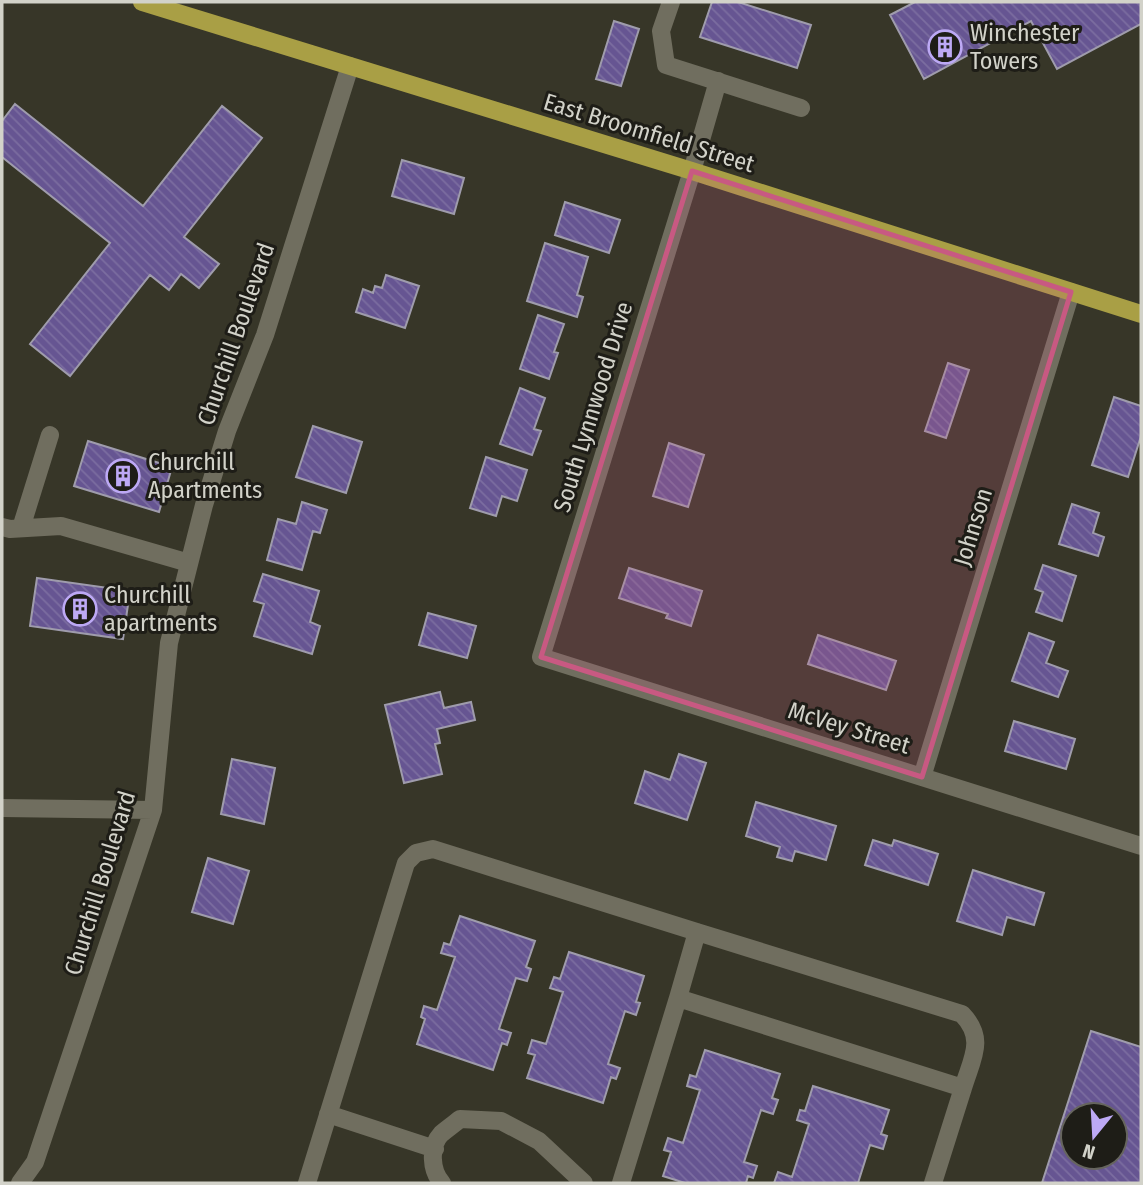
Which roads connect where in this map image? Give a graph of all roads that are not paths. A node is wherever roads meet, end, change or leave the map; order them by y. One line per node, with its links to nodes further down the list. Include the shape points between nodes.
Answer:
1 (142, 2): 3 (main road, East Broomfield Street)
2 (671, 2): 4 (street, via 661,31 666,65)
3 (350, 66): 6 (main road, East Broomfield Street); 11 (street, Churchill Boulevard, via 265,335 212,480)
4 (718, 81): 5 (street); 6 (street, South Lynnwood Drive)
5 (802, 108)
6 (692, 172): 7 (main road, East Broomfield Street); 12 (street, South Lynnwood Drive)
7 (1071, 292): 8 (main road, East Broomfield Street); 13 (street, Johnson)
8 (1141, 314)
9 (50, 435): 10 (street)
10 (7, 528): 11 (street, via 61,526)
11 (189, 564): 15 (street, Churchill Boulevard, via 169,643)
12 (541, 657): 13 (street, McVey Street)
13 (922, 777): 16 (street, McVey Street)
14 (2, 808): 15 (street)
15 (153, 810): 22 (street, Churchill Boulevard, via 35,1162)
16 (1141, 846)
17 (697, 932): 18 (street); 19 (street, via 962,1014 977,1039); 20 (street, via 433,849 416,853 407,863)
18 (678, 998): 19 (street); 26 (street)
19 (963, 1088): 27 (street)
20 (328, 1114): 21 (street); 23 (street)
21 (435, 1149): 24 (street, via 432,1157); 25 (street, via 439,1136 460,1119 501,1121 539,1141)
22 (20, 1183)
23 (307, 1183)
24 (442, 1183)
25 (584, 1183)
26 (621, 1183)
27 (933, 1183)

